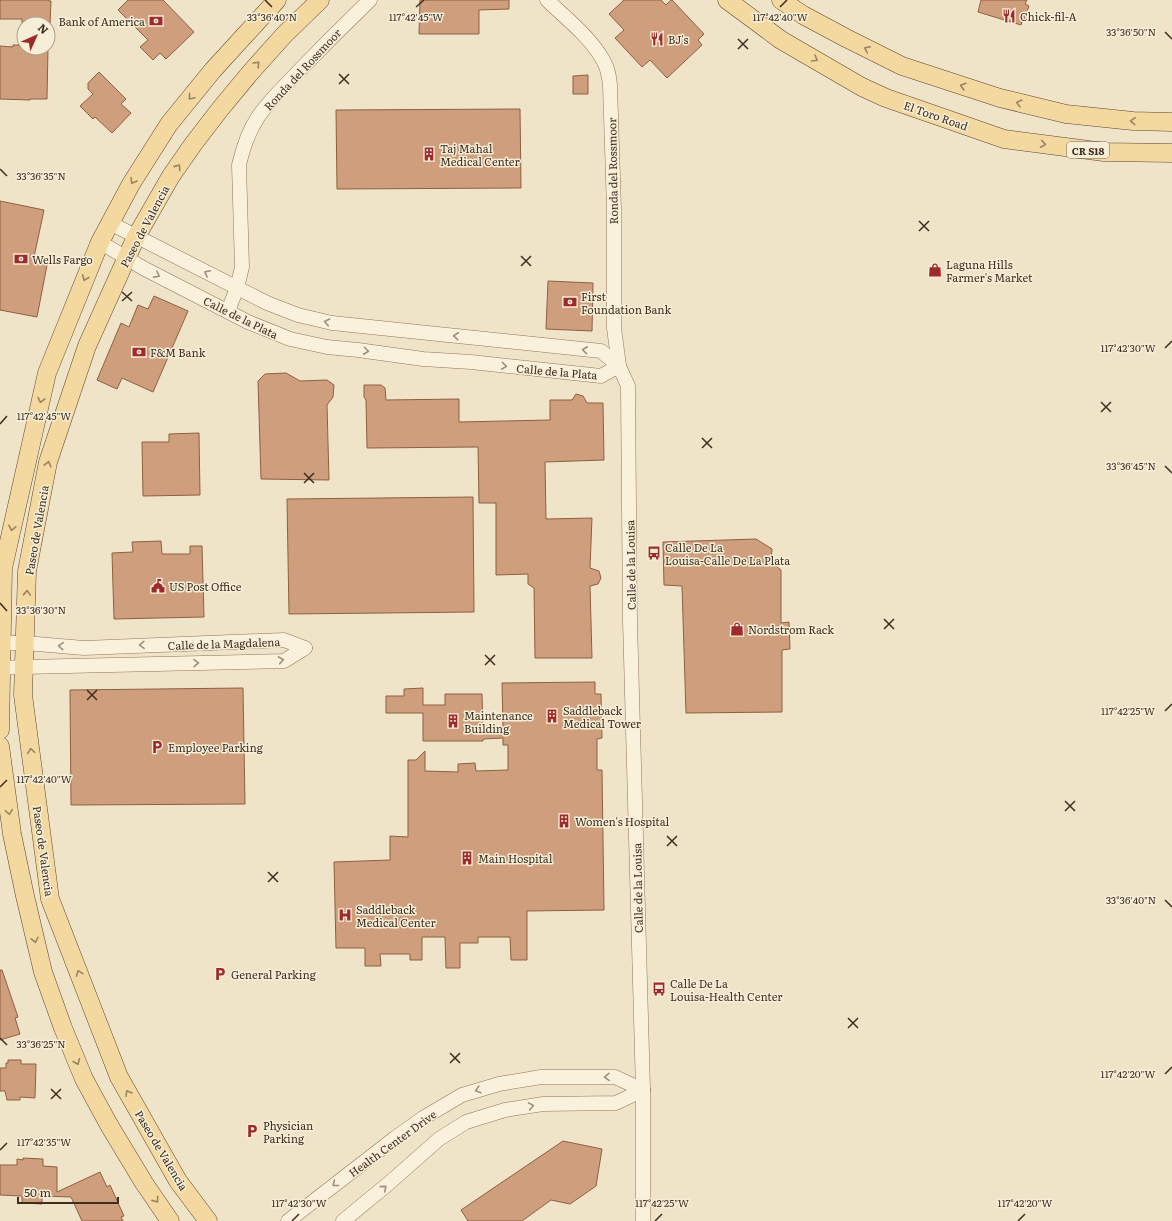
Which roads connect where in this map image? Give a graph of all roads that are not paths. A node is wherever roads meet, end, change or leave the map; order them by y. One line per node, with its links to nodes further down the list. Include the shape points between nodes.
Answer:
1 (277, 0): 9 (main road, Paseo de Valencia, one-way to 9, via 168,124)
2 (320, 0): 10 (main road, Paseo de Valencia, one-way to 2, via 171,176 221,108 284,35)
3 (370, 0): 13 (street, Ronda del Rossmoor, via 271,101 258,116 248,134 239,165 242,267)
4 (547, 0): 15 (street, Ronda del Rossmoor, via 591,42 609,73 614,209 614,328)
5 (727, 0): 8 (main road, El Toro Road / CR S18, one-way to 8, via 781,40 862,87 886,98 1004,139 1104,152)
6 (781, 0): 7 (main road, one-way to 6, via 1133,122 1066,114 1000,98 902,66 803,15)
7 (1172, 122)
8 (1172, 153)
9 (110, 222): 10 (street, Calle de la Plata); 11 (main road, Paseo de Valencia)
10 (136, 237): 12 (main road, Paseo de Valencia); 13 (street, Calle de la Plata, one-way to 10)
11 (100, 242): 12 (street, Calle de la Plata); 16 (main road, Paseo de Valencia, one-way to 16, via 47,373 3,568)
12 (127, 257): 14 (street, Calle de la Plata, one-way to 14, via 143,268); 17 (main road, Paseo de Valencia, one-way to 12, via 27,571 48,462 87,346)
13 (236, 288): 14 (street, Ronda del Rossmoor); 15 (street, Calle de la Plata, one-way to 13, via 601,351 332,323 298,315)
14 (228, 312): 15 (street, Calle de la Plata, one-way to 15, via 283,337 327,348 601,376)
15 (619, 366): 22 (street, Calle de la Louisa, via 628,386)
16 (2, 643): 17 (street, Calle de la Magdalena); 19 (main road, Paseo de Valencia)
17 (25, 643): 18 (main road, Paseo de Valencia); 18 (street, Calle de la Magdalena, one-way to 17, via 284,661 305,648 284,640 84,648)
18 (24, 667): 19 (street, Calle de la Magdalena); 24 (main road, Paseo de Valencia, one-way to 18, via 178,1181 119,1077 50,899 23,695)
19 (1, 668): 20 (main road, Paseo de Valencia)
20 (0, 730)
21 (0, 746): 23 (main road, one-way to 23, via 12,834 50,993 84,1079 144,1183)
22 (642, 1090): 25 (street, Health Center Drive, one-way to 25, via 615,1077 541,1077 499,1084 462,1096 423,1118 395,1138); 26 (street, one-way to 22, via 439,1139 466,1122 505,1110 543,1104 616,1103); 27 (street, Calle de la Louisa)
23 (170, 1221)
24 (208, 1221)
25 (288, 1221)
26 (343, 1221)
27 (643, 1221)

